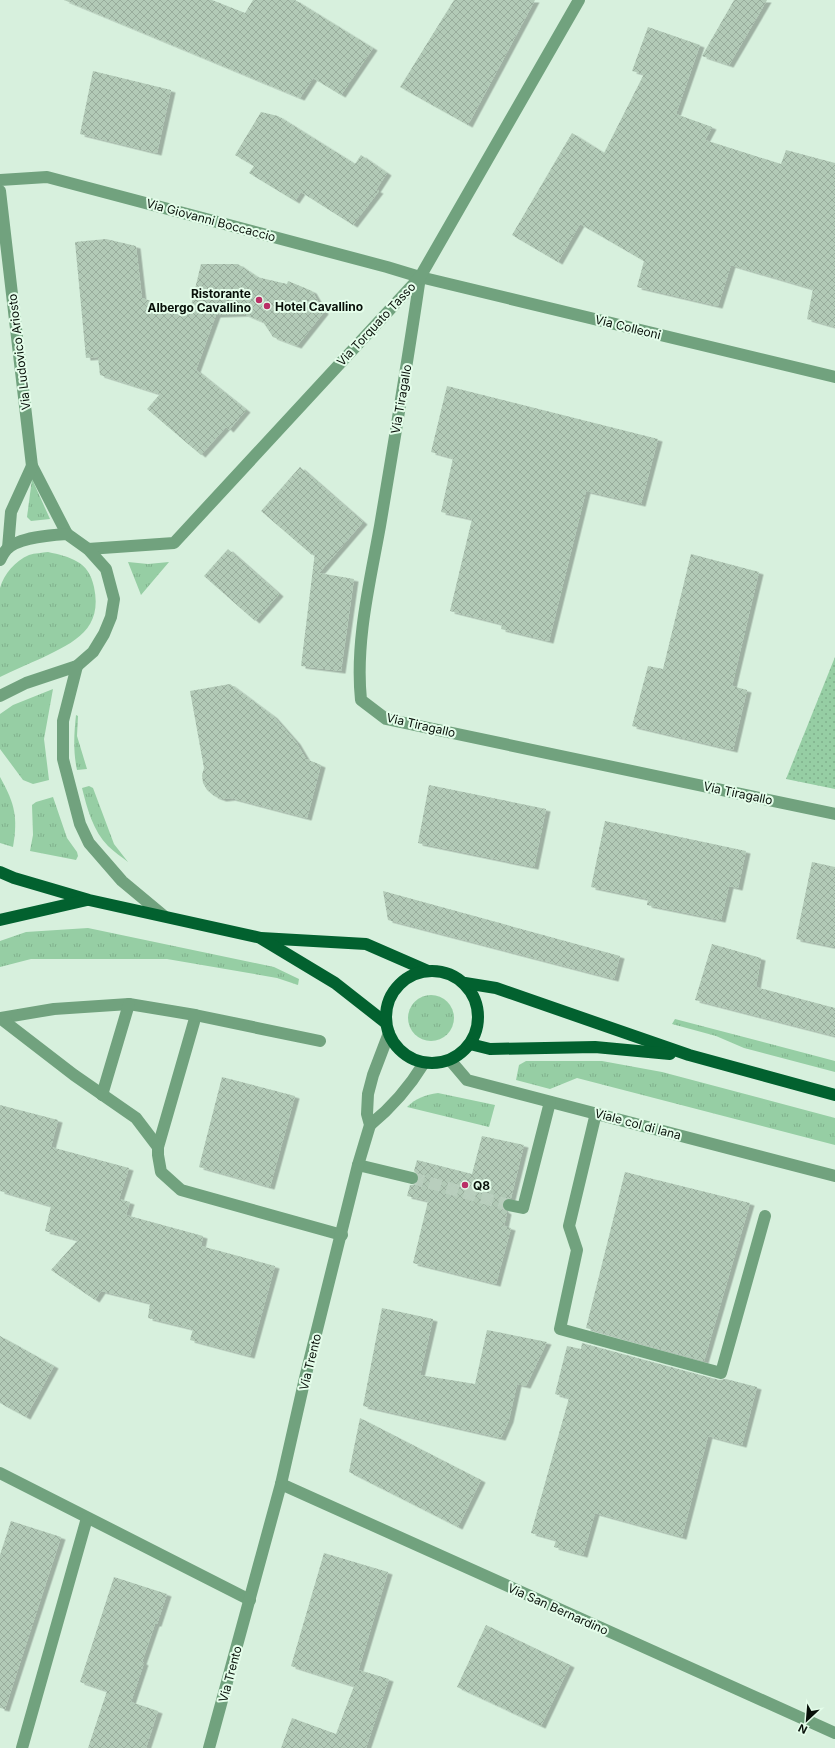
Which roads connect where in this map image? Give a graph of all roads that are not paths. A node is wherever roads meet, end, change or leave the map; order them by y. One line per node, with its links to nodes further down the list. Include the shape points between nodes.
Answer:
1 (579, 0): 4 (street, Via Torquato Tasso)
2 (0, 180): 4 (street, Via Giovanni Boccaccio, via 47,177)
3 (0, 191): 6 (street, Via Ludovico Ariosto)
4 (420, 277): 5 (street, Via Colleoni); 9 (street, Via Torquato Tasso, via 174,544); 13 (street, Via Tiragallo, via 366,608 358,675 361,700 386,719)
5 (835, 377)
6 (32, 466): 7 (street, Via Ludovico Ariosto); 8 (street, via 11,512)
7 (67, 534): 8 (street, via 40,536); 9 (street)
8 (8, 548): 10 (street)
9 (88, 549): 11 (street, via 106,569 114,599 111,617 104,634 93,652)
10 (0, 559)
11 (77, 666): 12 (street, via 26,682); 16 (street, via 63,721 63,759 80,824 89,843 122,881)
12 (0, 696)
13 (835, 814)
14 (0, 872): 15 (main road)
15 (89, 900): 16 (main road); 17 (main road)
16 (164, 916): 18 (main road)
17 (0, 920)
18 (261, 938): 19 (main road, via 366,944); 24 (main road, via 335,983)
19 (428, 971): 20 (main road, via 454,976); 24 (main road, via 416,973 396,988 386,1011)
20 (464, 983): 26 (main road, via 478,1006 479,1019); 27 (main road, via 496,988)
21 (129, 1004): 22 (street); 23 (street, via 54,1009); 30 (street)
22 (195, 1015): 25 (street); 35 (street)
23 (0, 1018): 30 (street)
24 (387, 1028): 29 (main road, via 394,1044 402,1053); 34 (street, Via Trento, via 368,1094 367,1114)
25 (320, 1041)
26 (470, 1044): 27 (main road, via 490,1049 595,1047); 28 (main road)
27 (689, 1055): 31 (main road)
28 (450, 1060): 29 (main road); 32 (street, Viale col di lana, via 468,1080)
29 (424, 1063): 34 (street, via 411,1083 383,1115)
30 (102, 1095): 35 (street, via 136,1118)
31 (835, 1095)
32 (550, 1102): 33 (street, Viale col di lana); 39 (street, via 523,1208)
33 (596, 1113): 37 (street, Viale col di lana); 40 (street, via 569,1226 577,1250 560,1329 720,1373)
34 (370, 1124): 36 (street, Via Trento)
35 (158, 1147): 41 (street, via 161,1172 181,1190)
36 (358, 1165): 38 (street); 41 (street, Via Trento)
37 (835, 1176)
38 (412, 1178)
39 (509, 1205)
40 (765, 1216)
41 (342, 1235): 43 (street, Via Trento)
42 (0, 1473): 44 (street)
43 (282, 1484): 45 (street, Via Trento); 46 (street, Via San Bernardino)
44 (87, 1518): 45 (street); 47 (street)
45 (250, 1600): 48 (street, Via Trento)
46 (835, 1733)
47 (22, 1748)
48 (209, 1748)

